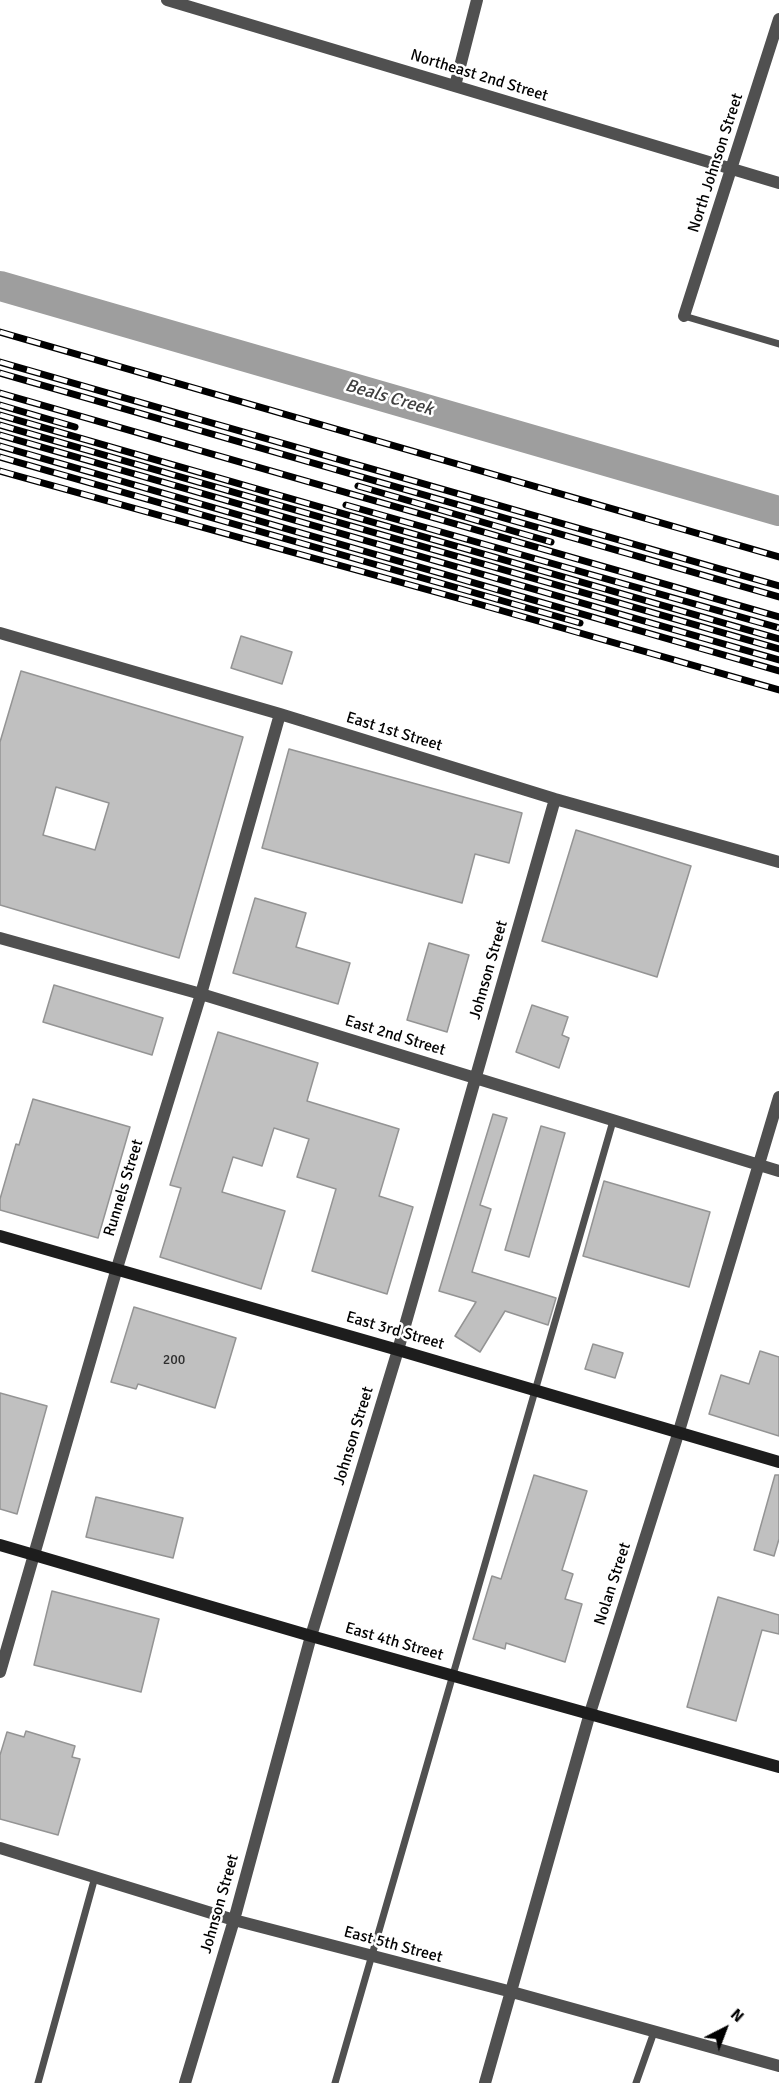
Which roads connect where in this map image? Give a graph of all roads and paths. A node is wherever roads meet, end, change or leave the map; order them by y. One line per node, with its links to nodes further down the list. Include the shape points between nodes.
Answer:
1 (168, 0): 4 (street, Northeast 2nd Street)
2 (477, 0): 4 (street)
3 (779, 19): 5 (street, North Johnson Street)
4 (455, 86): 5 (street, Northeast 2nd Street)
5 (730, 170): 6 (street, Northeast 2nd Street); 7 (street, North Johnson Street)
6 (779, 183)
7 (684, 316): 8 (lane)
8 (779, 344)
9 (0, 633): 10 (street, East 1st Street)
10 (280, 714): 11 (street, East 1st Street); 14 (street, Runnels Street)
11 (555, 799): 12 (street, East 1st Street); 15 (street, Johnson Street)
12 (779, 862)
13 (0, 938): 14 (street, East 2nd Street)
14 (201, 994): 15 (street, East 2nd Street); 21 (street, Runnels Street)
15 (475, 1078): 17 (street, East 2nd Street); 22 (street, Johnson Street)
16 (779, 1097): 18 (street, Nolan Street)
17 (613, 1121): 18 (street, East 2nd Street); 23 (lane)
18 (758, 1165): 19 (street, East 2nd Street); 24 (street, Nolan Street)
19 (779, 1171)
20 (0, 1236): 21 (main road, East 3rd Street)
21 (117, 1269): 22 (main road, East 3rd Street); 27 (street, Runnels Street)
22 (398, 1350): 23 (main road, East 3rd Street); 28 (street, Johnson Street)
23 (535, 1390): 24 (main road, East 3rd Street); 30 (lane)
24 (679, 1431): 25 (main road, East 3rd Street); 31 (street, Nolan Street)
25 (779, 1462)
26 (0, 1545): 27 (main road, East 4th Street)
27 (35, 1556): 28 (main road, East 4th Street); 29 (street, Runnels Street)
28 (311, 1636): 30 (main road, East 4th Street); 35 (street, Johnson Street)
29 (0, 1672)
30 (453, 1675): 31 (main road, East 4th Street); 36 (lane)
31 (590, 1713): 32 (main road, East 4th Street); 37 (street, Nolan Street)
32 (779, 1767)
33 (0, 1848): 34 (street, East 5th Street)
34 (95, 1877): 35 (street, East 5th Street); 40 (lane)
35 (234, 1920): 36 (street, East 5th Street); 41 (street, Johnson Street)
36 (372, 1956): 37 (street, East 5th Street); 42 (lane)
37 (512, 1992): 38 (street, East 5th Street); 43 (street, Nolan Street)
38 (654, 2032): 39 (street, East 5th Street); 44 (lane)
39 (779, 2066)
40 (38, 2083)
41 (185, 2083)
42 (335, 2083)
43 (484, 2083)
44 (636, 2083)

